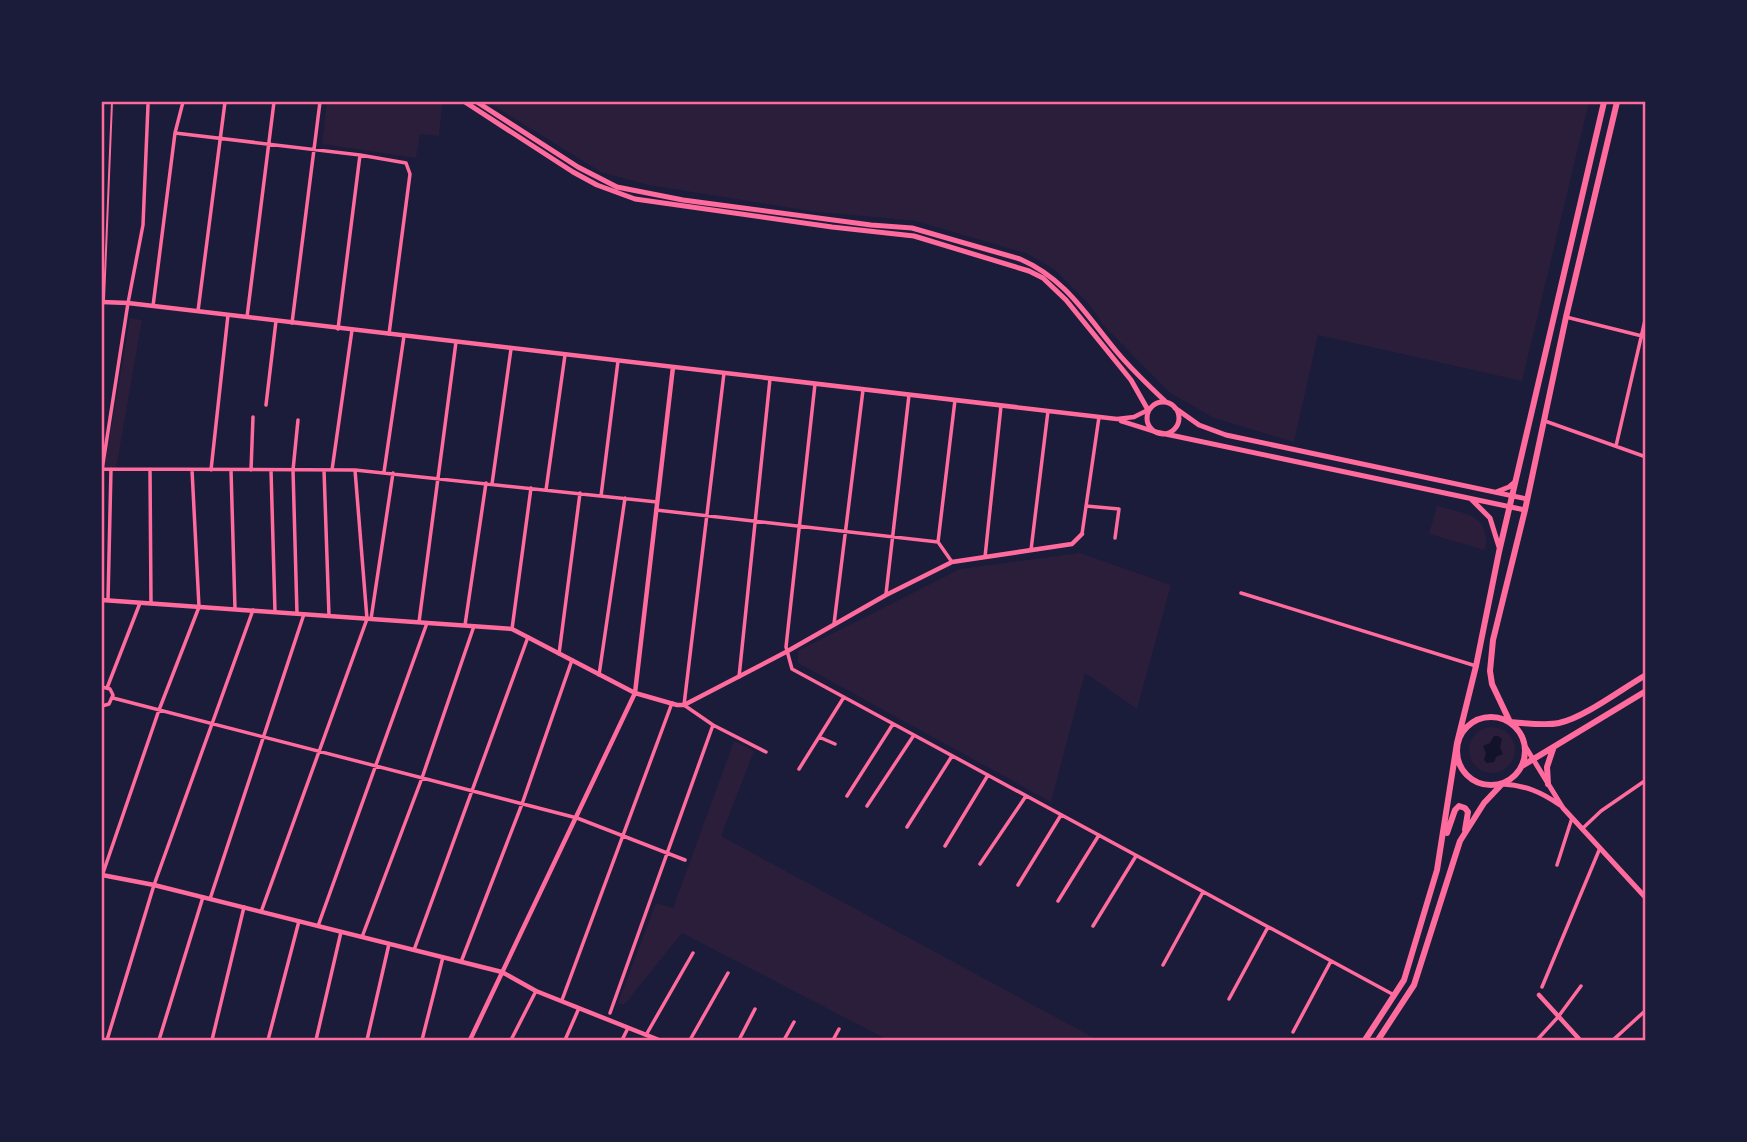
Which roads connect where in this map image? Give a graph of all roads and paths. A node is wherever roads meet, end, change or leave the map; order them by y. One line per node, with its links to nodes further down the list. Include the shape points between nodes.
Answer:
1 (112, 102): 16 (lane)
2 (183, 102): 11 (street)
3 (225, 102): 12 (street)
4 (274, 102): 13 (street)
5 (320, 102): 14 (street)
6 (465, 102): 46 (main road, via 573,172 635,199 914,236 1029,271 1057,289 1131,380)
7 (477, 102): 42 (main road, via 617,187 698,202 912,228 1020,259 1061,284)
8 (1604, 102): 71 (main road)
9 (1617, 102): 23 (main road)
10 (148, 105): 17 (street, via 143,225)
11 (175, 133): 12 (street); 18 (street)
12 (221, 138): 13 (street); 19 (street)
13 (268, 144): 14 (street); 22 (street)
14 (314, 149): 15 (street); 25 (street)
15 (360, 155): 26 (street); 28 (street, via 402,161 409,167)
16 (103, 302): 17 (street)
17 (128, 303): 18 (street); 56 (street)
18 (153, 306): 19 (street)
19 (198, 312): 20 (street)
20 (228, 315): 22 (street); 60 (street)
21 (1646, 316): 30 (street)
22 (247, 317): 24 (street)
23 (1566, 317): 30 (street); 52 (main road)
24 (276, 321): 25 (street); 43 (street)
25 (292, 323): 26 (street)
26 (338, 329): 27 (street)
27 (352, 330): 28 (street); 66 (street)
28 (389, 335): 29 (street)
29 (404, 336): 31 (street); 68 (street)
30 (1643, 336): 54 (street)
31 (456, 342): 32 (street); 70 (street)
32 (511, 349): 33 (street); 72 (street)
33 (565, 355): 34 (street); 74 (street)
34 (618, 361): 35 (street); 77 (street)
35 (673, 367): 36 (street); 82 (street)
36 (724, 373): 37 (street); 87 (street)
37 (770, 379): 38 (street); 88 (street)
38 (815, 384): 39 (street); 89 (street)
39 (863, 389): 40 (street); 90 (street)
40 (909, 395): 41 (street); 92 (street)
41 (955, 400): 44 (street); 94 (street)
42 (1166, 402): 45 (main road); 46 (main road)
43 (266, 405)
44 (1001, 405): 47 (street); 97 (street)
45 (1175, 408): 53 (main road, via 1179,418 1175,428); 75 (main road, via 1199,425 1226,435)
46 (1148, 410): 50 (street); 53 (main road, via 1148,425)
47 (1048, 411): 49 (street); 96 (street)
48 (253, 417): 62 (street)
49 (1099, 417): 50 (street); 83 (street)
50 (1117, 419): 53 (street)
51 (298, 420): 64 (street)
52 (1545, 421): 54 (street); 81 (main road)
53 (1156, 432): 80 (main road)
54 (1616, 446): 55 (street)
55 (1646, 457)
56 (102, 469): 57 (street)
57 (111, 469): 58 (street); 101 (street)
58 (150, 469): 59 (street); 103 (street)
59 (192, 470): 60 (street); 104 (street)
60 (211, 470): 61 (street)
61 (231, 470): 62 (street); 105 (street)
62 (251, 470): 63 (street)
63 (271, 470): 64 (street); 107 (street)
64 (293, 470): 65 (street); 108 (street)
65 (324, 470): 66 (street); 110 (street)
66 (332, 470): 67 (street)
67 (355, 470): 68 (street); 111 (street)
68 (384, 472): 69 (street)
69 (393, 473): 70 (street); 111 (street)
70 (438, 478): 72 (street); 112 (street)
71 (1517, 480): 75 (main road); 78 (main road)
72 (489, 483): 73 (street); 115 (street)
73 (531, 488): 74 (street); 117 (street)
74 (547, 490): 76 (street)
75 (1495, 492): 78 (main road)
76 (580, 493): 77 (street); 120 (street)
77 (601, 496): 79 (street)
78 (1513, 496): 81 (main road); 84 (main road)
79 (625, 498): 82 (street); 123 (street)
80 (1469, 498): 84 (main road); 95 (main road, via 1490,518)
81 (1527, 499): 86 (main road)
82 (657, 502): 85 (street)
83 (1086, 506): 91 (street); 93 (street, via 1119,509)
84 (1511, 508): 86 (main road); 95 (main road)
85 (656, 510): 87 (street); 128 (street)
86 (1525, 510): 135 (main road, via 1493,640 1490,671)
87 (707, 516): 88 (street); 132 (street)
88 (755, 521): 89 (street); 125 (street)
89 (799, 526): 90 (street); 119 (street)
90 (845, 531): 92 (street); 114 (street)
91 (1082, 534): 96 (street, via 1072,544)
92 (892, 537): 94 (street); 100 (street)
93 (1115, 538)
94 (939, 542): 98 (street)
95 (1499, 551): 122 (main road)
96 (1031, 552): 97 (street)
97 (985, 558): 98 (street)
98 (952, 562): 100 (street)
99 (1241, 593): 122 (street)
100 (886, 595): 114 (street)
101 (105, 600): 102 (street)
102 (140, 603): 103 (street); 126 (street)
103 (151, 603): 104 (street)
104 (199, 607): 105 (street); 134 (street)
105 (235, 609): 106 (street)
106 (253, 610): 107 (street); 136 (street)
107 (275, 612): 108 (street)
108 (296, 614): 109 (street)
109 (304, 614): 110 (street); 140 (street)
110 (329, 616): 111 (street)
111 (369, 619): 112 (street); 146 (street)
112 (419, 622): 113 (street)
113 (427, 623): 115 (street); 151 (street)
114 (834, 624): 119 (street)
115 (465, 625): 116 (street)
116 (474, 626): 117 (street); 154 (street)
117 (512, 629): 118 (street)
118 (528, 637): 120 (street); 158 (street)
119 (786, 652): 125 (street); 129 (street, via 792,669)
120 (559, 654): 121 (street)
121 (572, 660): 123 (street); 161 (street)
122 (1476, 666): 142 (main road)
123 (599, 675): 128 (street)
124 (1646, 675): 135 (main road, via 1559,723)
125 (739, 677): 132 (street)
126 (104, 687): 130 (street)
127 (1646, 691): 145 (main road)
128 (635, 693): 131 (street); 165 (street)
129 (844, 697): 137 (street); 141 (street)
130 (113, 698): 133 (street); 134 (street)
131 (671, 703): 132 (street); 171 (street)
132 (684, 705): 138 (street)
133 (102, 706)
134 (159, 710): 136 (street); 180 (street)
135 (1510, 722): 142 (main road, via 1500,717 1478,719 1461,733); 144 (main road)
136 (212, 724): 140 (street); 181 (street)
137 (893, 724): 139 (street); 159 (street)
138 (713, 725): 147 (street); 175 (street)
139 (914, 735): 148 (street); 162 (street)
140 (264, 737): 146 (street); 186 (street)
141 (819, 737): 143 (street); 152 (street)
142 (1457, 743): 156 (main road, via 1458,761 1467,776 1483,785); 173 (main road)
143 (835, 744)
144 (1525, 746): 149 (main road); 150 (main road)
145 (1555, 746): 149 (main road); 157 (main road, via 1548,759)
146 (319, 752): 151 (street); 189 (street)
147 (766, 752)
148 (952, 756): 153 (street); 167 (street)
149 (1533, 758): 150 (main road); 157 (main road)
150 (1522, 765): 156 (main road)
151 (377, 767): 154 (street); 191 (street)
152 (799, 769)
153 (988, 775): 160 (street); 172 (street)
154 (422, 778): 158 (street); 195 (street)
155 (1646, 780): 168 (street)
156 (1502, 784): 163 (main road, via 1542,792); 169 (main road)
157 (1548, 784): 163 (main road)
158 (472, 792): 161 (street); 197 (street)
159 (847, 796)
160 (1026, 796): 164 (street); 178 (street)
161 (522, 804): 165 (street); 201 (street)
162 (867, 806)
163 (1563, 808): 166 (main road)
164 (1061, 815): 170 (street); 182 (street)
165 (577, 818): 171 (street); 203 (street)
166 (1572, 818): 168 (main road); 179 (street)
167 (907, 827)
168 (1583, 829): 174 (main road)
169 (1465, 832): 173 (main road, via 1468,812 1459,806); 239 (main road, via 1414,985)
170 (1099, 835): 176 (street); 187 (street)
171 (622, 837): 175 (street); 211 (street)
172 (945, 846)
173 (1442, 848): 209 (main road, via 1407,971)
174 (1600, 848): 185 (main road); 206 (street)
175 (667, 853): 177 (street); 215 (street)
176 (1136, 856): 183 (street); 192 (street)
177 (685, 860)
178 (980, 864)
179 (1557, 865)
180 (102, 875): 181 (street)
181 (154, 885): 184 (street); 222 (street)
182 (1018, 885)
183 (1203, 892): 193 (street); 202 (street)
184 (203, 897): 186 (street); 223 (street)
185 (1646, 898)
186 (210, 899): 188 (street)
187 (1058, 901)
188 (244, 907): 189 (street); 224 (street)
189 (261, 912): 190 (street)
190 (299, 921): 191 (street); 225 (street)
191 (318, 926): 194 (street)
192 (1093, 926)
193 (1268, 927): 200 (street); 210 (street)
194 (341, 932): 195 (street); 226 (street)
195 (362, 937): 196 (street)
196 (389, 944): 197 (street); 227 (street)
197 (414, 950): 199 (street)
198 (694, 953): 221 (street)
199 (443, 957): 201 (street); 228 (street)
200 (1331, 961): 209 (street); 220 (street)
201 (461, 962): 203 (street)
202 (1163, 965)
203 (502, 972): 207 (street); 229 (street)
204 (728, 973): 234 (street)
205 (1581, 986): 216 (street)
206 (1542, 987)
207 (536, 991): 211 (street); 230 (street)
208 (1539, 995): 216 (street)
209 (1395, 996): 238 (main road)
210 (1229, 999)
211 (562, 1000): 212 (street)
212 (579, 1008): 218 (street); 231 (street)
213 (755, 1009): 235 (street)
214 (1646, 1010): 242 (street)
215 (610, 1013)
216 (1558, 1017): 240 (street); 241 (street)
217 (794, 1022): 236 (street)
218 (628, 1028): 221 (street); 232 (street)
219 (839, 1029): 237 (street)
220 (1293, 1032)
221 (646, 1035): 233 (street)
222 (107, 1041)
223 (159, 1041)
224 (212, 1041)
225 (268, 1041)
226 (316, 1041)
227 (367, 1041)
228 (422, 1041)
229 (470, 1041)
230 (512, 1041)
231 (565, 1041)
232 (622, 1041)
233 (659, 1041)
234 (690, 1041)
235 (738, 1041)
236 (783, 1041)
237 (833, 1041)
238 (1365, 1041)
239 (1378, 1041)
240 (1536, 1041)
241 (1580, 1041)
242 (1613, 1041)

